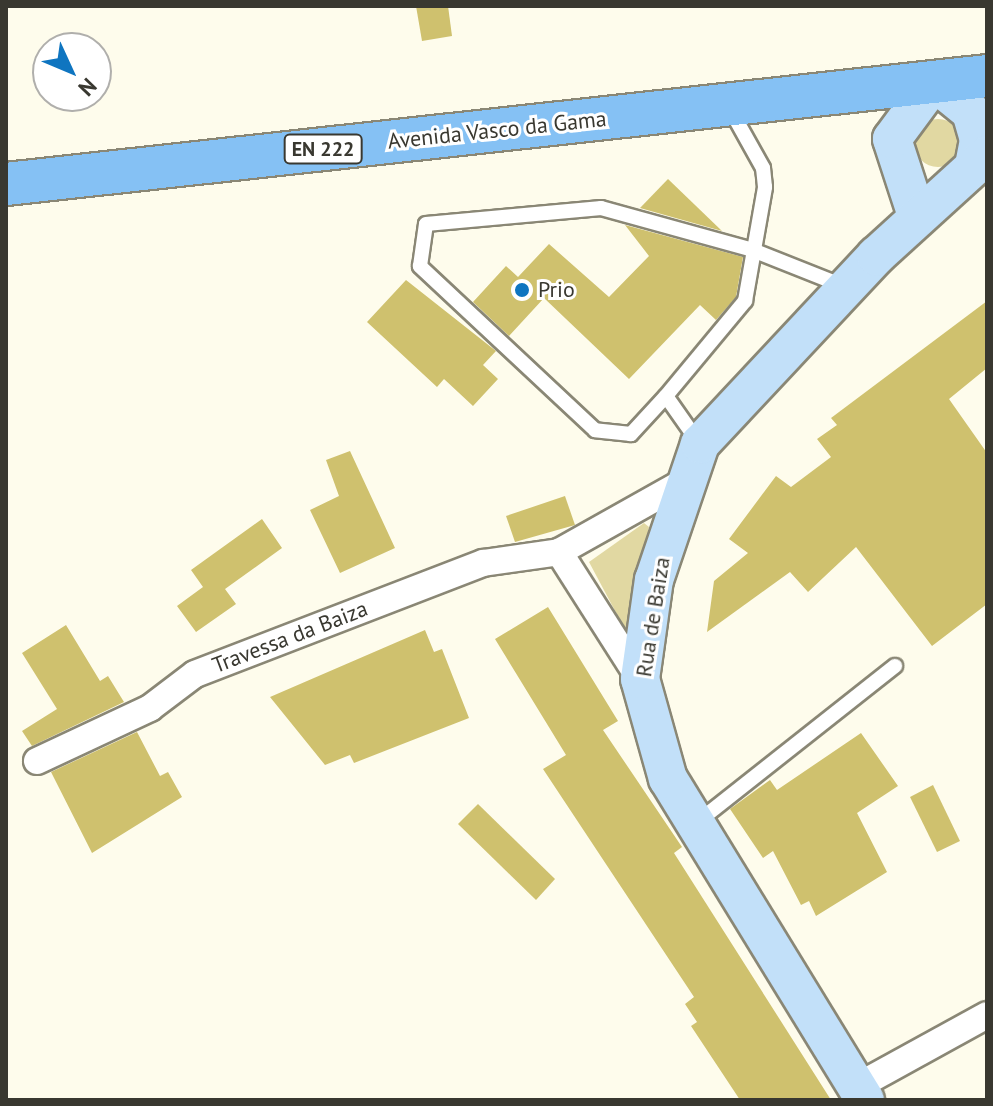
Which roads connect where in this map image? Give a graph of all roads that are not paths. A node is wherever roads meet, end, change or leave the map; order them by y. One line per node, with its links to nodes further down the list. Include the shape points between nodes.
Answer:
1 (987, 76): 2 (main road, Avenida Vasco da Gama / EN 222)
2 (934, 82): 3 (main road, Avenida Vasco da Gama / EN 222); 4 (street, Rua de Baiza, via 971,112); 6 (street, via 892,139)
3 (728, 105): 5 (main road, Avenida Vasco da Gama / EN 222); 7 (lane, via 763,168)
4 (980, 160): 6 (street, Rua de Baiza)
5 (6, 184)
6 (917, 216): 8 (street, Rua de Baiza)
7 (750, 249): 8 (lane); 9 (lane, via 745,301); 9 (lane, via 601,208 426,224 420,266 595,430 631,434)
8 (846, 287): 10 (street, Rua de Baiza)
9 (666, 396): 10 (lane)
10 (700, 444): 11 (street, Rua de Baiza)
11 (682, 483): 12 (street, Travessa da Baiza); 14 (street, Rua de Baiza, via 654,580)
12 (559, 552): 14 (street); 15 (street, Travessa da Baiza, via 483,563 195,674 150,708)
13 (895, 666): 16 (lane)
14 (640, 679): 16 (street, Rua de Baiza, via 668,779)
15 (37, 761)
16 (695, 824): 18 (street, Rua de Baiza)
17 (987, 1015): 18 (street)
18 (861, 1093)

